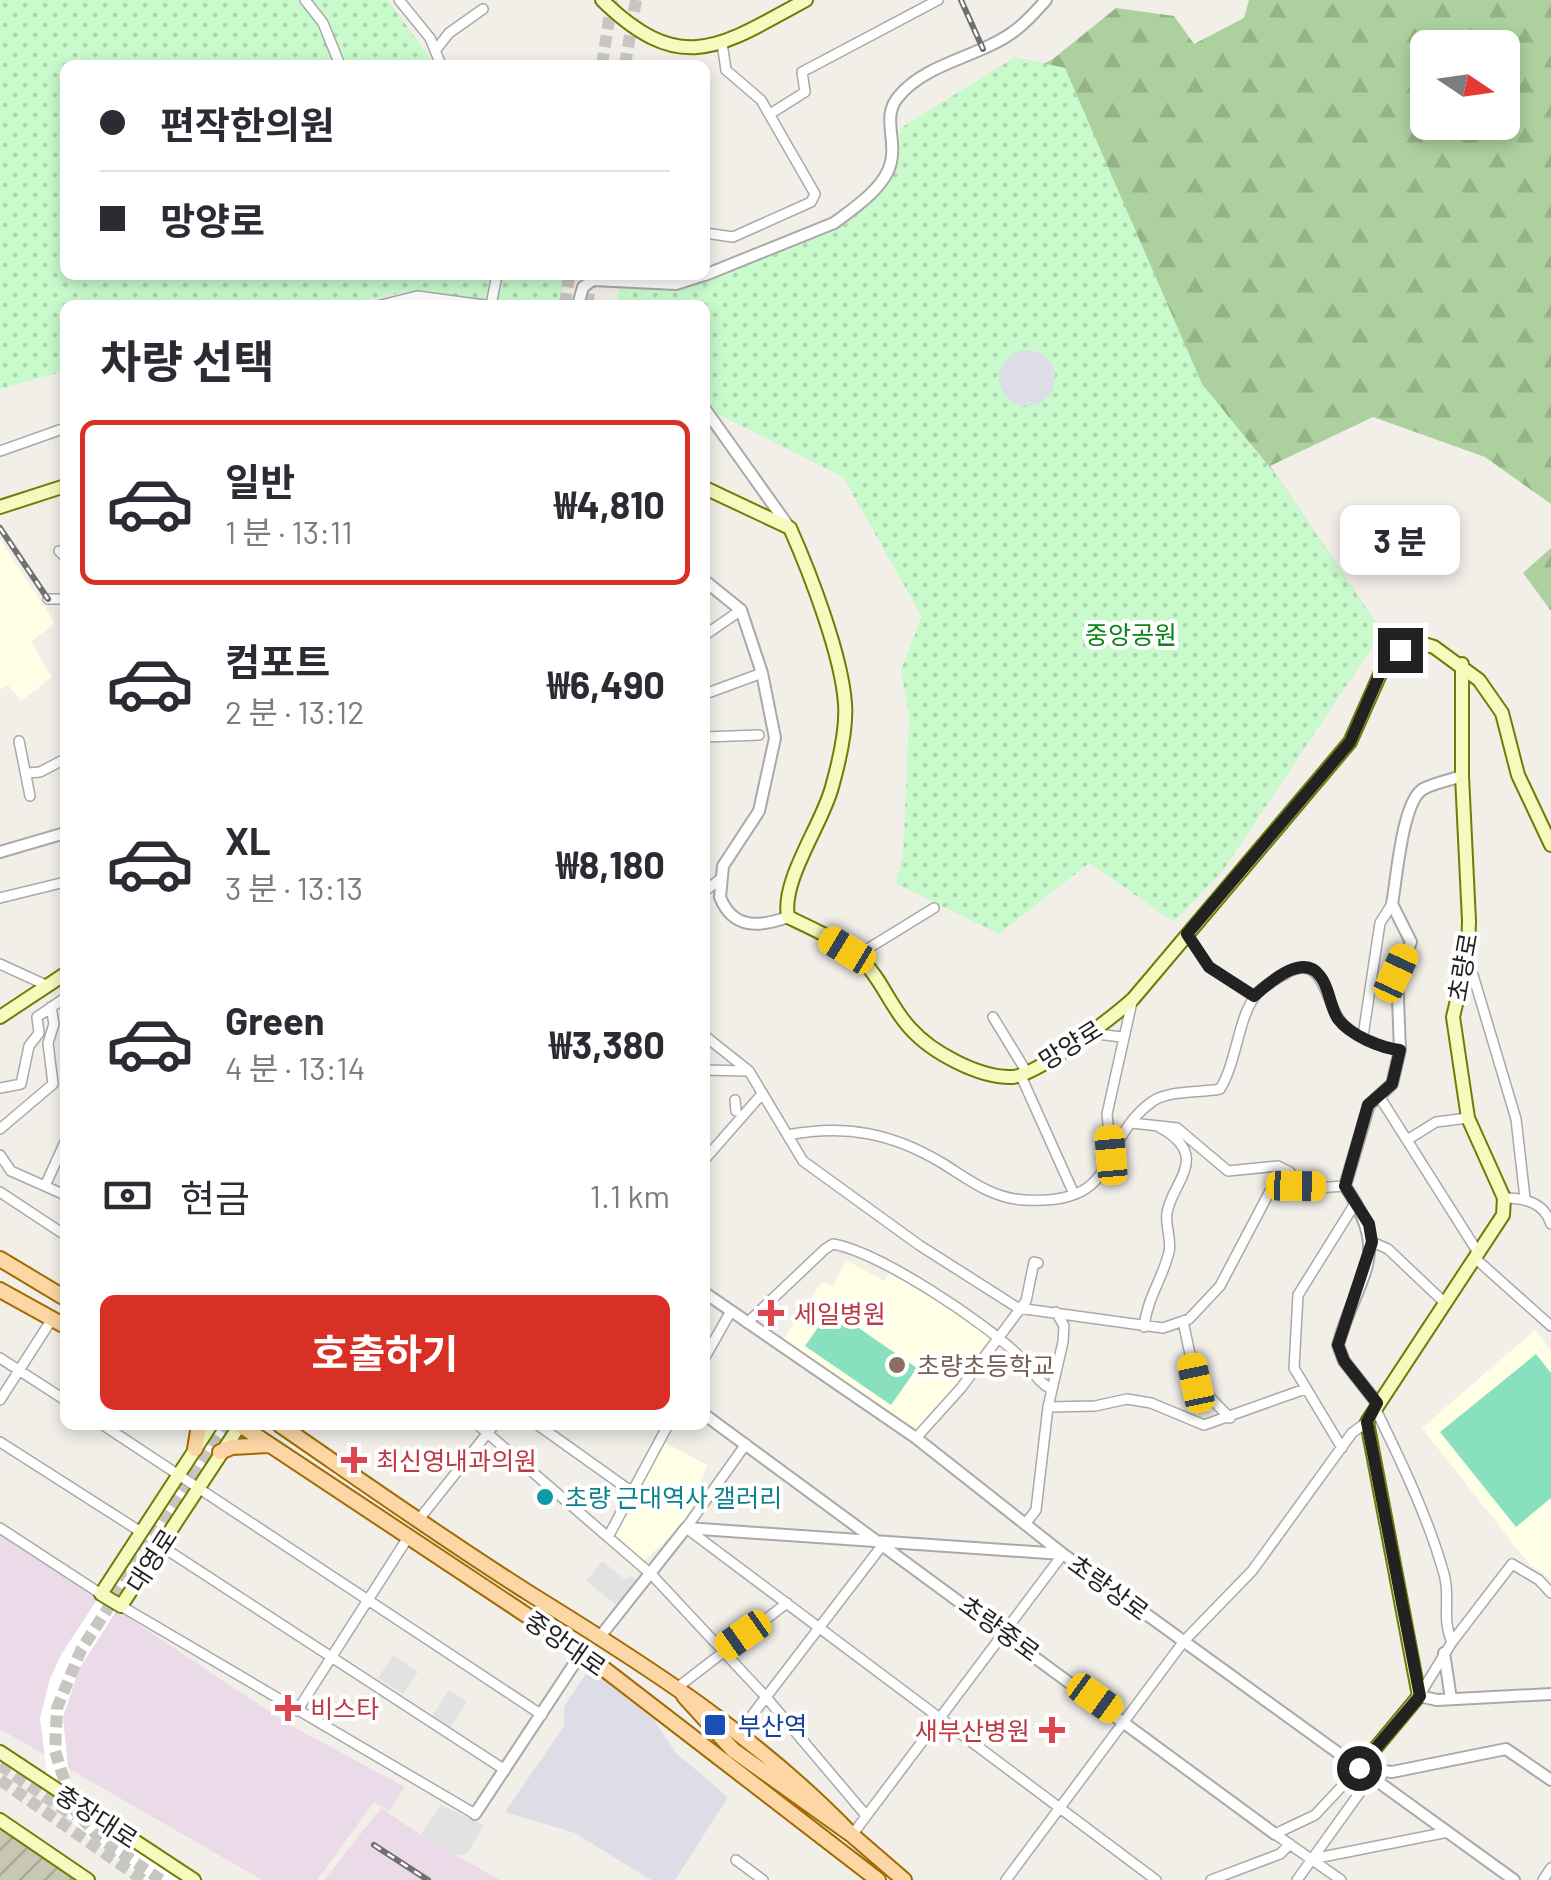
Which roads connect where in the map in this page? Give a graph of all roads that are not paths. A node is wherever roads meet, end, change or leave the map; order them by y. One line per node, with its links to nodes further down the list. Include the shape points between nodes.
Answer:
1 (305, 0): 10 (street)
2 (399, 0): 9 (street)
3 (602, 0): 8 (main road, via 644,35 673,48)
4 (806, 0): 8 (main road)
5 (938, 0): 12 (street, via 802,72 805,92)
6 (1046, 0): 14 (street, via 1014,32 897,97 889,117 891,164 848,212)
7 (483, 9): 9 (street)
8 (722, 43): 12 (street, via 726,70)
9 (435, 51): 11 (street)
10 (338, 60)
11 (439, 60)
12 (770, 114): 13 (street, via 814,194 811,202 733,237)
13 (710, 233)
14 (710, 273)
15 (626, 280): 16 (street)
16 (689, 280)
17 (710, 416): 23 (street)
18 (60, 430): 19 (street)
19 (0, 451)
20 (60, 488): 22 (main road)
21 (710, 490): 23 (main road)
22 (0, 507)
23 (790, 528): 48 (main road, via 845,704 832,790 787,901)
24 (710, 585): 27 (street)
25 (48, 599): 26 (street)
26 (60, 600)
27 (741, 610): 28 (street); 30 (street)
28 (710, 631)
29 (1462, 664): 37 (main road, 초량로); 40 (main road, 망양로, via 1502,713 1518,775); 49 (main road, 망양로, via 1424,644 1386,660 1350,742)
30 (762, 673): 31 (street); 42 (street, via 772,713 772,761 759,812)
31 (710, 692)
32 (760, 735): 33 (street)
33 (710, 737)
34 (19, 740): 36 (street)
35 (60, 762): 36 (street)
36 (28, 773): 38 (street)
37 (1462, 776): 46 (street, via 1421,790 1405,812); 52 (main road, 초량로, via 1470,921)
38 (30, 796)
39 (60, 834): 41 (street)
40 (1551, 845)
41 (0, 852)
42 (719, 880): 44 (street); 48 (street, via 720,897 734,920 767,925)
43 (60, 883): 45 (street)
44 (710, 887)
45 (0, 898)
46 (1392, 904): 62 (street, via 1380,923); 65 (street, via 1412,942 1396,973)
47 (934, 908): 50 (street)
48 (788, 917): 50 (main road, 망양로)
49 (1187, 934): 55 (street, via 1209,967); 56 (main road, 망양로)
50 (856, 956): 68 (main road, 망양로, via 912,1031 942,1054 986,1072)
51 (0, 964): 54 (street)
52 (1463, 969): 77 (main road, 초량로, via 1453,1017); 94 (street, via 1473,974 1516,1120)
53 (60, 978): 54 (main road)
54 (48, 986): 59 (main road)
55 (1254, 996): 62 (street, via 1298,967 1309,967 1320,975 1339,1019); 78 (street, via 1220,1089 1156,1099)
56 (1133, 999): 61 (main road, 망양로); 63 (street)
57 (60, 1002): 58 (street)
58 (51, 1008): 70 (street, via 38,1018); 71 (street)
59 (0, 1017)
60 (993, 1017): 68 (street)
61 (1090, 1033): 63 (street); 68 (main road, 망양로)
62 (1363, 1036): 65 (street)
63 (1121, 1038): 86 (street, via 1106,1114)
64 (710, 1040): 67 (street)
65 (1400, 1050): 76 (street, via 1392,1084)
66 (710, 1070): 67 (street)
67 (749, 1072): 74 (street)
68 (1023, 1073): 92 (street)
69 (60, 1082): 71 (street)
70 (21, 1084): 72 (street); 75 (street)
71 (53, 1084): 73 (street); 75 (street)
72 (0, 1088)
73 (60, 1088)
74 (762, 1094): 81 (street); 84 (street)
75 (41, 1095): 80 (street)
76 (1379, 1096): 82 (street); 89 (street, via 1368,1105)
77 (1468, 1118): 82 (street, via 1436,1122); 93 (main road, 초량로)
78 (1132, 1123): 79 (street); 86 (street)
79 (1159, 1126): 88 (street, via 1177,1128 1228,1171 1278,1166); 112 (street, via 1172,1134 1187,1167 1168,1206 1170,1251 1148,1299)
80 (0, 1129)
81 (788, 1136): 92 (street, via 856,1128 905,1142 977,1188 1024,1200); 106 (street, via 803,1161 849,1197)
82 (1406, 1140): 99 (street)
83 (60, 1153): 87 (street)
84 (710, 1153)
85 (0, 1155): 87 (street, via 11,1171)
86 (1111, 1155): 92 (street, via 1092,1189)
87 (45, 1186): 91 (street)
88 (1296, 1186): 89 (street); 109 (street, via 1270,1191 1220,1286)
89 (1345, 1186): 95 (street)
90 (0, 1192): 97 (street)
91 (60, 1193)
92 (1074, 1194)
93 (1504, 1198): 94 (street); 99 (main road, via 1503,1215)
94 (1525, 1198): 96 (street)
95 (1356, 1202): 98 (street); 119 (street, via 1298,1295 1294,1368)
96 (1551, 1224)
97 (60, 1231)
98 (1372, 1242): 105 (street); 122 (street, via 1338,1345)
99 (1478, 1256): 105 (main road); 113 (street)
100 (0, 1259): 103 (main road)
101 (1038, 1262): 106 (street)
102 (0, 1290): 110 (main road)
103 (60, 1295)
104 (710, 1296): 107 (street, 초량상로)
105 (1446, 1304): 122 (main road)
106 (1018, 1308): 108 (street); 114 (street)
107 (731, 1311): 111 (street, 초량상로); 115 (street)
108 (1056, 1312): 112 (street); 118 (street, via 1064,1326)
109 (1184, 1321): 112 (street); 125 (street, via 1196,1383)
110 (58, 1322): 117 (street)
111 (747, 1322): 114 (street, via 833,1244 900,1271); 137 (street, 초량상로)
112 (1144, 1326)
113 (1551, 1326)
114 (996, 1338): 118 (street); 137 (street)
115 (710, 1348)
116 (0, 1358): 117 (street)
117 (19, 1371): 120 (street); 121 (street)
118 (1051, 1389): 123 (street)
119 (1305, 1389): 125 (street); 141 (street)
120 (60, 1397)
121 (0, 1400)
122 (1376, 1406): 126 (main road); 167 (street, via 1440,1557 1448,1587 1443,1623)
123 (1048, 1407): 125 (street, via 1126,1399 1204,1425); 148 (street, via 1036,1510)
124 (710, 1418): 139 (street, 초량중로)
125 (1230, 1418)
126 (1367, 1422): 141 (street); 175 (main road)
127 (111, 1430): 144 (street)
128 (199, 1430): 142 (main road)
129 (208, 1430): 142 (main road, 대영로)
130 (236, 1430): 143 (main road, 대영로)
131 (248, 1430): 140 (main road, 중앙대로)
132 (289, 1430): 147 (main road, 중앙대로)
133 (491, 1430): 147 (street)
134 (493, 1430): 152 (street, via 507,1454)
135 (545, 1430): 146 (street)
136 (665, 1430): 146 (street)
137 (916, 1438): 148 (street, 초량상로)
138 (0, 1442): 151 (street)
139 (746, 1444): 150 (street); 154 (street, 초량중로)
140 (270, 1445): 143 (main road); 153 (main road, 중앙대로)
141 (1342, 1448): 166 (street, via 1252,1572)
142 (195, 1449): 144 (main road, 대영로)
143 (220, 1452): 145 (main road, 대영로)
144 (179, 1474): 145 (street); 151 (main road, 대영로)
145 (198, 1488): 155 (main road, 대영로); 160 (street)
146 (632, 1492): 152 (street)
147 (420, 1518): 165 (main road, 중앙대로)
148 (1026, 1522): 156 (street, 초량상로)
149 (0, 1528): 159 (street)
150 (686, 1528): 154 (street); 157 (street); 161 (street)
151 (141, 1532): 159 (main road, 대영로)
152 (608, 1536): 157 (street)
153 (407, 1539): 160 (street); 169 (main road, 중앙대로)
154 (884, 1543): 156 (street); 163 (street); 164 (street, 초량중로)
155 (161, 1546): 162 (main road, 대영로); 171 (street)
156 (1063, 1554): 164 (street); 166 (street, 초량상로)
157 (652, 1575): 165 (street); 168 (street)
158 (1551, 1593): 167 (street, via 1512,1564)
159 (100, 1594): 162 (main road, 대영로)
160 (370, 1602): 171 (street); 178 (street)
161 (787, 1604): 163 (street); 168 (street)
162 (121, 1606): 177 (street)
163 (820, 1626): 174 (street); 179 (street)
164 (1004, 1631): 179 (street); 180 (street, 초량중로)
165 (602, 1634): 172 (main road, 중앙대로)
166 (1184, 1640): 180 (street); 184 (street, 초량상로)
167 (1452, 1642): 170 (street)
168 (721, 1650): 172 (street); 174 (street)
169 (582, 1652): 178 (street); 200 (main road, 중앙대로)
170 (1444, 1654): 175 (street); 176 (street)
171 (331, 1660): 177 (street); 183 (street)
172 (678, 1687): 181 (main road, 중앙대로); 192 (main road, 중앙대로, via 732,1750)
173 (1551, 1694): 176 (street)
174 (766, 1696): 181 (street); 187 (street)
175 (1420, 1696): 176 (street); 184 (main road)
176 (1452, 1699)
177 (298, 1712): 188 (street)
178 (542, 1714): 183 (street)
179 (942, 1716): 186 (street); 187 (street)
180 (1126, 1720): 186 (street); 191 (street, 초량중로)
181 (740, 1731): 192 (main road, 중앙대로)
182 (0, 1752): 198 (main road, 충장대로)
183 (505, 1770): 188 (street)
184 (1365, 1772): 185 (street, via 1506,1750); 190 (street, 초량상로); 191 (street, via 1315,1815); 194 (street)
185 (1551, 1780)
186 (1062, 1807): 202 (street); 203 (street)
187 (864, 1813): 192 (street)
188 (476, 1814)
189 (0, 1820): 197 (main road)
190 (1448, 1832): 194 (street); 207 (street, 초량상로)
191 (1275, 1834): 193 (street, 초량중로)
192 (852, 1835): 201 (main road, 중앙대로)
193 (1290, 1844): 194 (street, 초량중로); 204 (street)
194 (1312, 1859): 205 (street); 206 (street, 초량중로)
195 (736, 1860): 199 (street)
196 (1551, 1868): 208 (street)
197 (88, 1880)
198 (194, 1880)
199 (763, 1880)
200 (878, 1880)
201 (904, 1880)
202 (1006, 1880)
203 (1156, 1880)
204 (1211, 1880)
205 (1298, 1880)
206 (1341, 1880)
207 (1514, 1880)
208 (1542, 1880)

